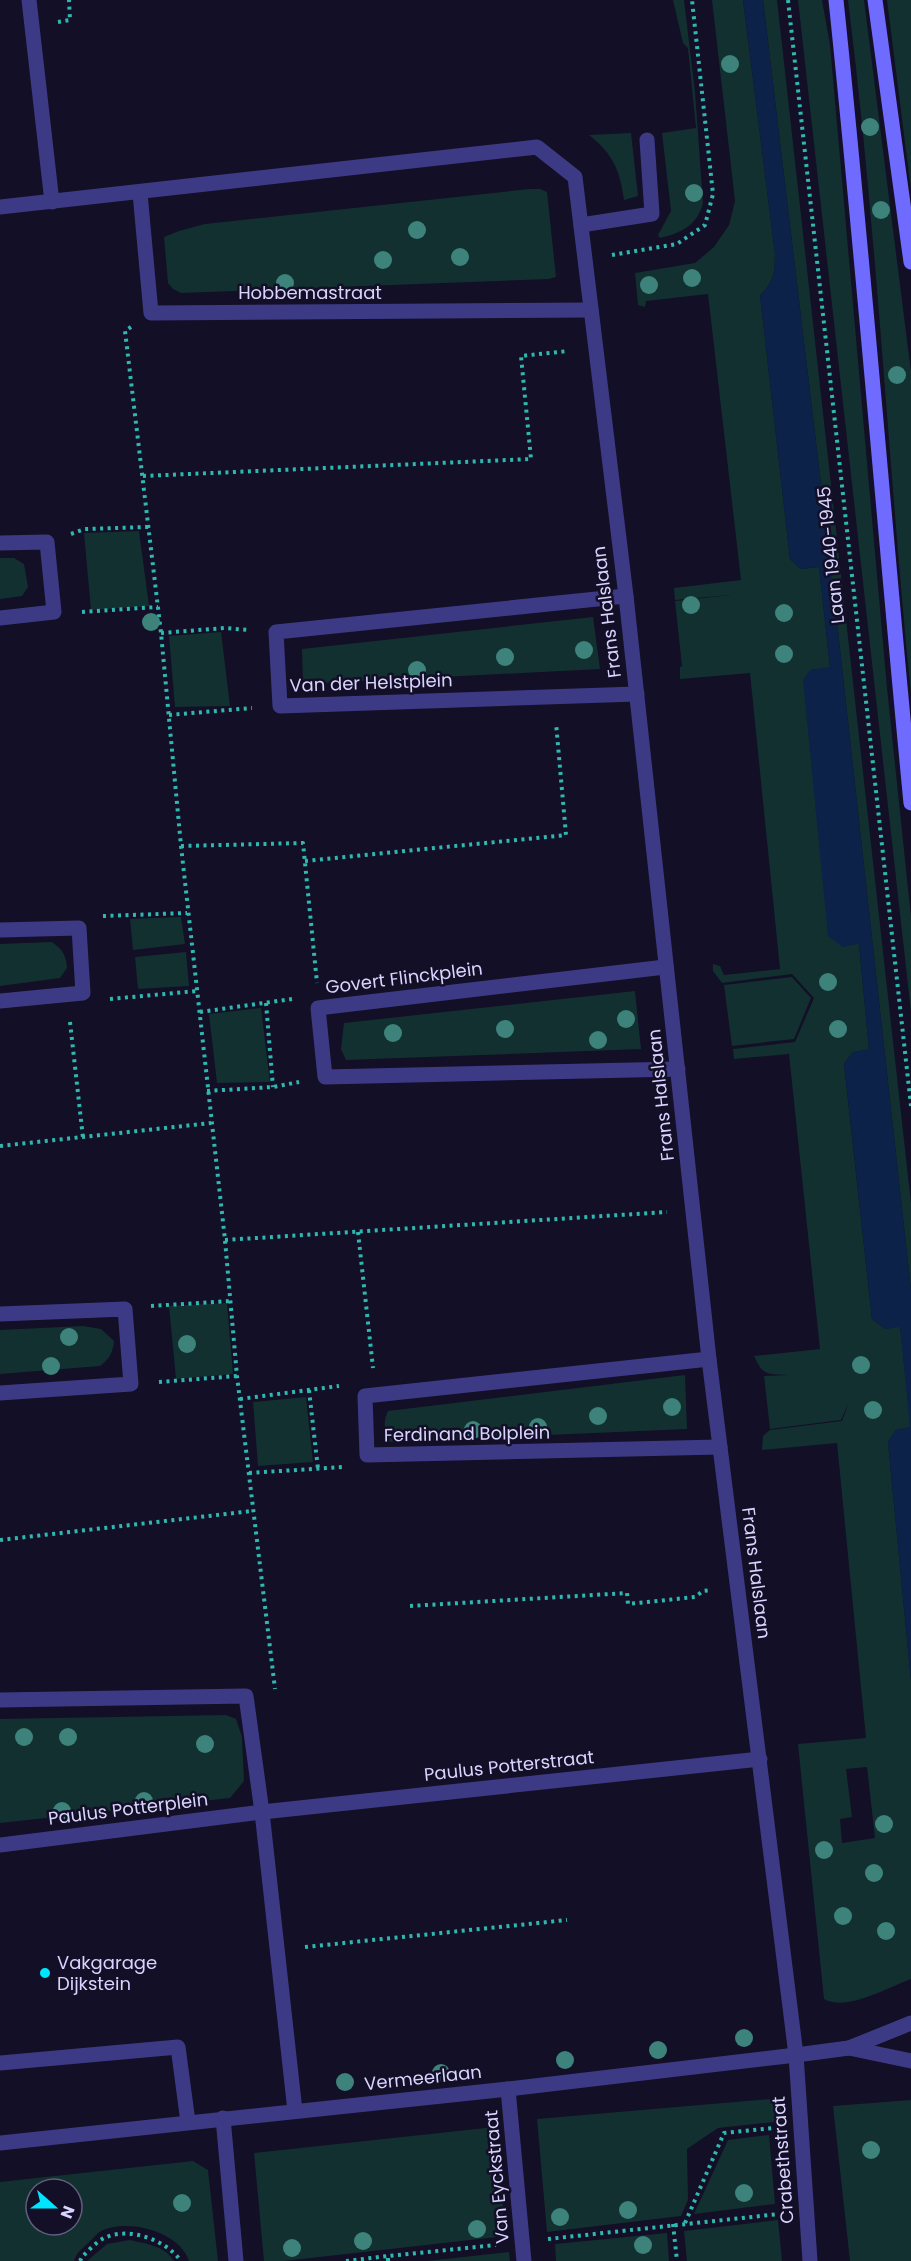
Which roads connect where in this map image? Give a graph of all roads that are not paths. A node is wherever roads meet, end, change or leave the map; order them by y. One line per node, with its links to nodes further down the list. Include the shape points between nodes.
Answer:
1 (29, 0): 6 (street)
2 (836, 0): 15 (main road)
3 (875, 0): 9 (main road)
4 (647, 140): 8 (street, via 651,214)
5 (140, 193): 6 (street); 8 (street, Frans Halslaan, via 537,147 575,177); 10 (street, Hobbemastraat, via 151,313)
6 (52, 202): 7 (street)
7 (0, 207)
8 (581, 225): 10 (street, Frans Halslaan)
9 (911, 262)
10 (591, 310): 12 (street, Frans Halslaan)
11 (0, 543): 13 (street, via 47,542 54,612)
12 (626, 596): 14 (street, Frans Halslaan); 14 (street, Van der Helstplein, via 276,632 280,706)
13 (0, 618)
14 (637, 694): 17 (street, Frans Halslaan)
15 (911, 803)
16 (0, 930): 18 (street, via 79,928 83,993)
17 (665, 966): 19 (street, Frans Halslaan); 19 (street, Govert Flinckplein, via 318,1008 325,1077)
18 (0, 1001)
19 (678, 1069): 21 (street, Frans Halslaan)
20 (0, 1314): 22 (street, via 125,1309 131,1384)
21 (709, 1359): 23 (street, Frans Halslaan); 23 (street, Ferdinand Bolplein, via 370,1396 367,1455)
22 (0, 1393)
23 (720, 1447): 25 (street, Frans Halslaan)
24 (0, 1700): 26 (street, via 246,1696)
25 (760, 1759): 26 (street, Paulus Potterstraat); 30 (street, Frans Halslaan)
26 (262, 1812): 27 (street, Paulus Potterplein); 34 (street)
27 (0, 1845)
28 (911, 2023): 29 (street, Vermeerlaan)
29 (849, 2048): 30 (street, Vermeerlaan); 31 (street, Vermeerlaan)
30 (796, 2055): 33 (street, Vermeerlaan); 40 (street, Crabethstraat)
31 (911, 2061)
32 (0, 2063): 36 (street, via 178,2047)
33 (508, 2089): 34 (street, Vermeerlaan); 39 (street, Van Eyckstraat)
34 (295, 2111): 35 (street, Vermeerlaan)
35 (223, 2118): 36 (street, Vermeerlaan); 38 (street)
36 (188, 2122): 37 (street, Vermeerlaan)
37 (0, 2143)
38 (236, 2261)
39 (524, 2261)
40 (810, 2261)

